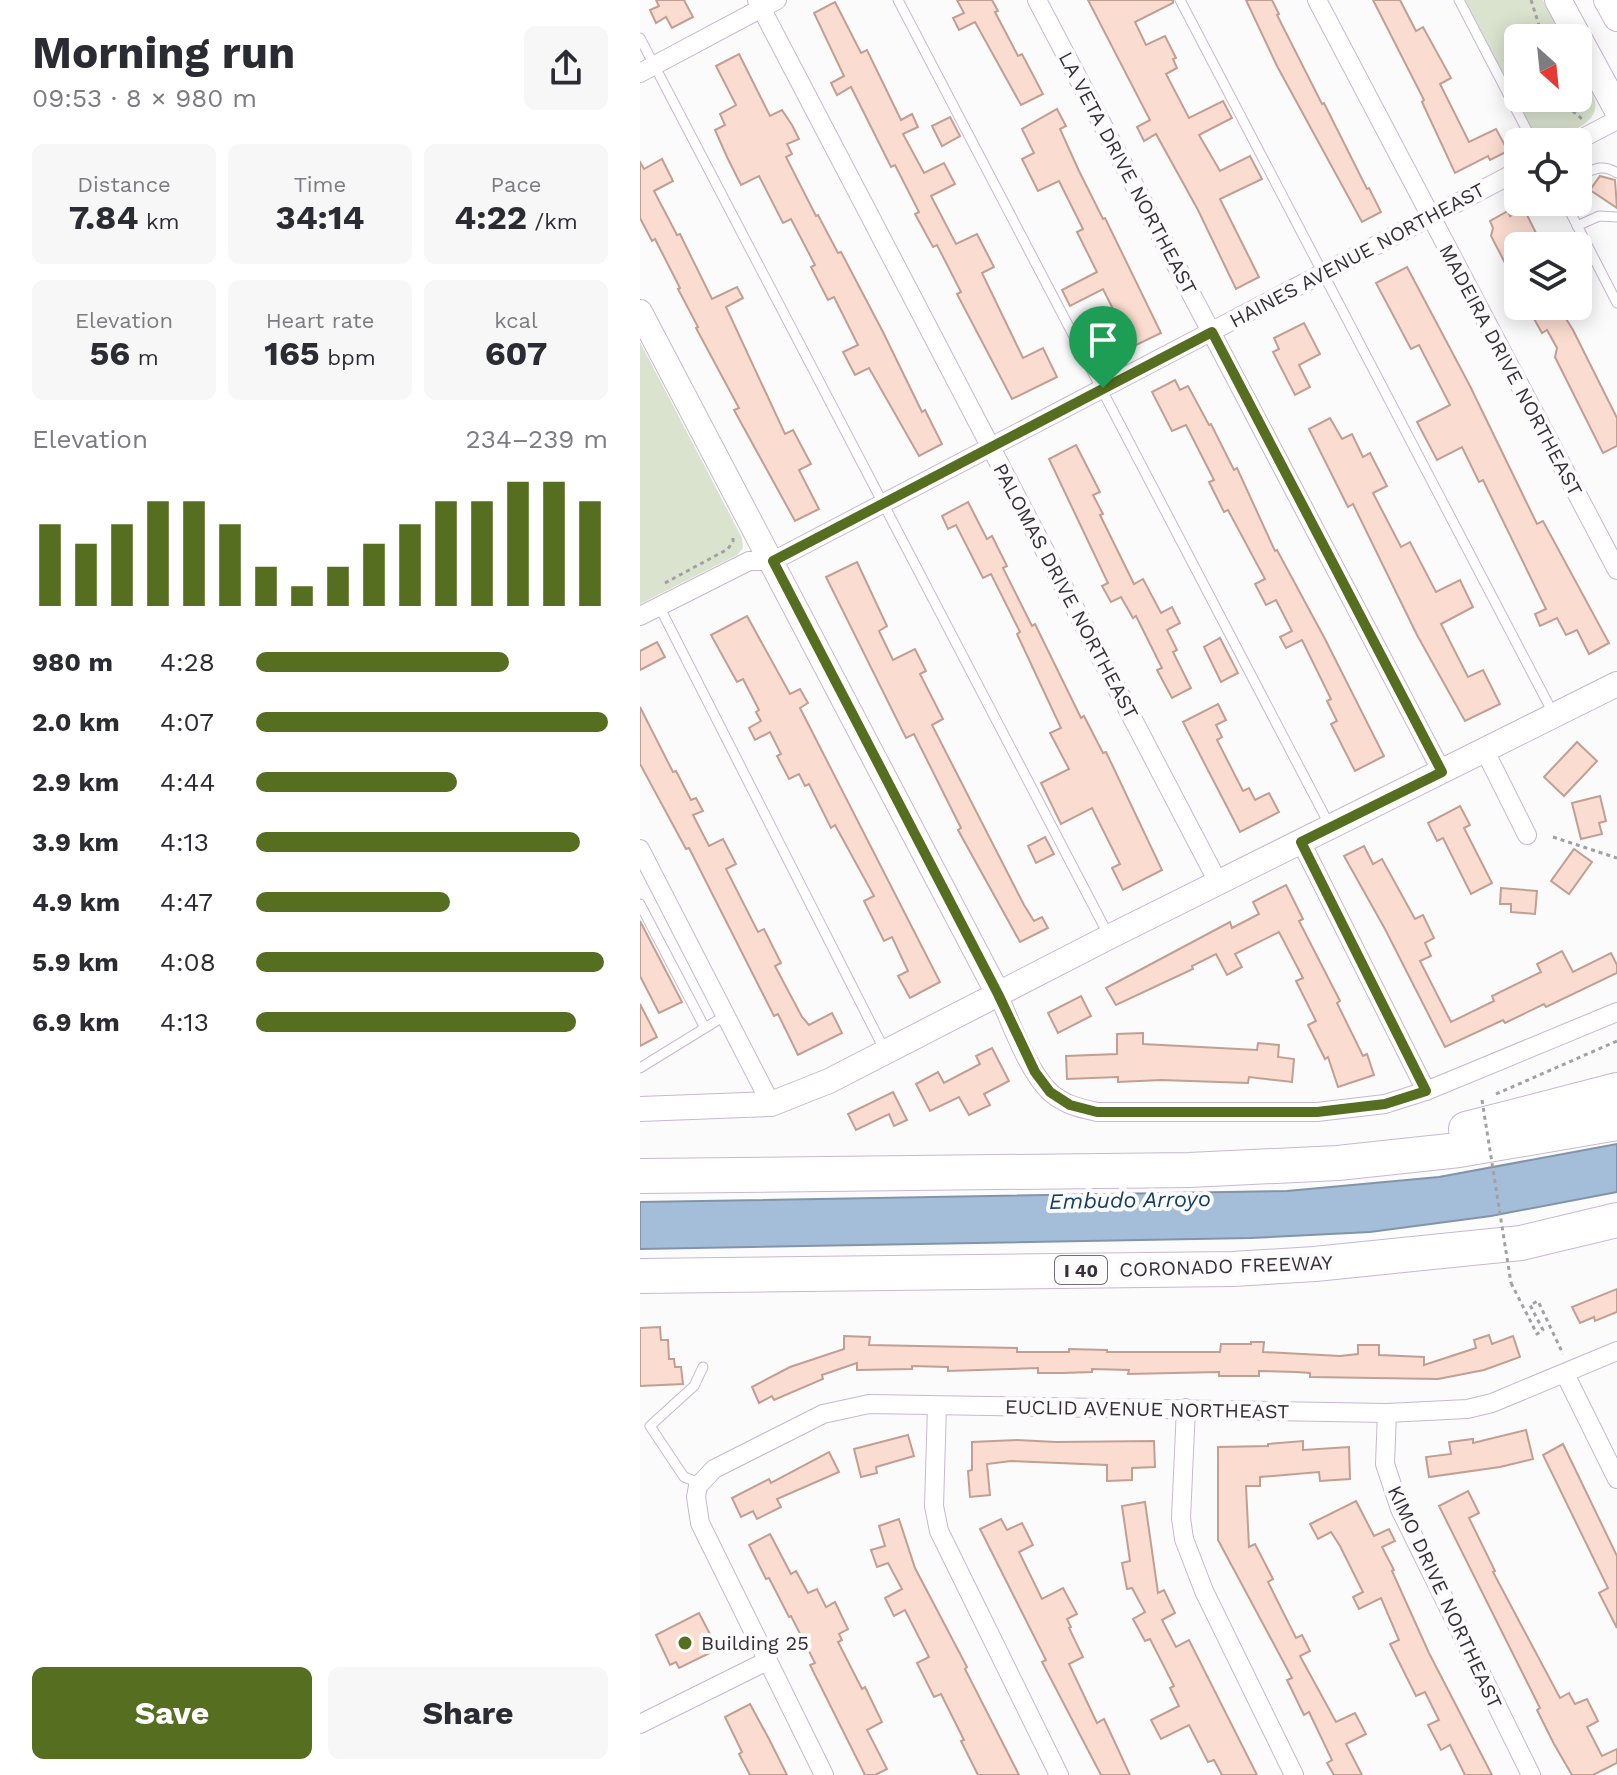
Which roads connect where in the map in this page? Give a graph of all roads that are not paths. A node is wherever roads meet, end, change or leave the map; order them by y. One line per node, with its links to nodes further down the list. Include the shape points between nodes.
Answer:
1 (898, 0): 27 (lane)
2 (1037, 0): 26 (street, LA VETA DRIVE NORTHEAST)
3 (1180, 0): 23 (lane)
4 (1317, 0): 20 (street, MADEIRA DRIVE NORTHEAST)
5 (1459, 0): 14 (lane)
6 (1558, 0): 12 (main road)
7 (1607, 0): 9 (main road)
8 (765, 3): 11 (street); 28 (street, PALOMAS DRIVE NORTHEAST)
9 (1617, 18)
10 (640, 38): 11 (lane)
11 (647, 69): 29 (lane)
12 (1617, 109)
13 (1617, 120): 15 (street)
14 (1526, 128)
15 (1592, 133)
16 (1592, 170): 17 (lane, via 1608,167)
17 (1617, 173)
18 (1504, 178): 20 (street, HAINES AVENUE NORTHEAST)
19 (1572, 216): 22 (lane)
20 (1430, 217): 23 (street, HAINES AVENUE NORTHEAST); 31 (street, MADEIRA DRIVE NORTHEAST)
21 (1617, 217): 22 (lane, via 1599,216)
22 (1577, 226): 24 (lane)
23 (1322, 274): 26 (street, HAINES AVENUE NORTHEAST); 35 (lane)
24 (1617, 303)
25 (640, 312): 30 (street)
26 (1212, 332): 27 (street, HAINES AVENUE NORTHEAST); 37 (street, LA VETA DRIVE NORTHEAST)
27 (1103, 388): 28 (street, HAINES AVENUE NORTHEAST); 38 (lane)
28 (990, 448): 29 (street, HAINES AVENUE NORTHEAST); 43 (street, PALOMAS DRIVE NORTHEAST)
29 (884, 504): 30 (street, HAINES AVENUE NORTHEAST); 47 (lane)
30 (773, 561): 32 (street, HAINES AVENUE NORTHEAST, via 749,561); 48 (street)
31 (1617, 570)
32 (659, 606): 33 (street, HAINES AVENUE NORTHEAST); 52 (lane)
33 (640, 616)
34 (1617, 684): 35 (street)
35 (1554, 716): 36 (street)
36 (1485, 751): 37 (street); 39 (street)
37 (1442, 772): 38 (street)
38 (1330, 827): 40 (street)
39 (1527, 835)
40 (1301, 842): 43 (street); 55 (street)
41 (640, 849): 42 (street)
42 (645, 870): 45 (street)
43 (1219, 884): 47 (street)
44 (640, 904): 46 (lane)
45 (680, 925): 46 (lane); 50 (street)
46 (657, 937): 51 (lane)
47 (1109, 937): 48 (street)
48 (998, 994): 52 (street); 55 (street, via 1050,1092 1070,1105 1097,1112 1317,1112 1385,1104)
49 (1617, 1012): 55 (street)
50 (726, 1015): 51 (lane); 56 (street)
51 (705, 1028): 53 (lane)
52 (886, 1052): 56 (street)
53 (640, 1068)
54 (1617, 1090): 59 (highway)
55 (1426, 1091)
56 (771, 1104): 57 (street)
57 (640, 1109)
58 (1617, 1123): 59 (highway, via 1459,1150)
59 (1338, 1163): 60 (highway, via 1189,1170)
60 (640, 1176)
61 (1617, 1220): 63 (highway, CORONADO FREEWAY / I 40)
62 (1617, 1240): 63 (highway)
63 (1521, 1243): 64 (highway, CORONADO FREEWAY / I 40, via 1233,1269)
64 (640, 1276)
65 (1617, 1351): 67 (street, EUCLID AVENUE NORTHEAST)
66 (703, 1367): 71 (lane, via 694,1386)
67 (1565, 1374): 70 (street, EUCLID AVENUE NORTHEAST, via 1467,1409); 73 (street)
68 (937, 1406): 69 (street, EUCLID AVENUE NORTHEAST); 74 (street, EUCLID AVENUE NORTHEAST, via 869,1404 823,1414 714,1469); 78 (street, via 934,1506 939,1531)
69 (1186, 1408): 70 (street, EUCLID AVENUE NORTHEAST); 79 (street, via 1184,1539)
70 (1387, 1413): 80 (street, KIMO DRIVE NORTHEAST, via 1385,1464 1400,1509)
71 (650, 1426): 72 (lane); 74 (lane)
72 (640, 1431)
73 (1617, 1479)
74 (698, 1490): 75 (street, via 700,1523)
75 (767, 1661): 76 (street); 77 (street)
76 (640, 1724)
77 (824, 1775)
78 (1059, 1775)
79 (1294, 1775)
80 (1531, 1775)

